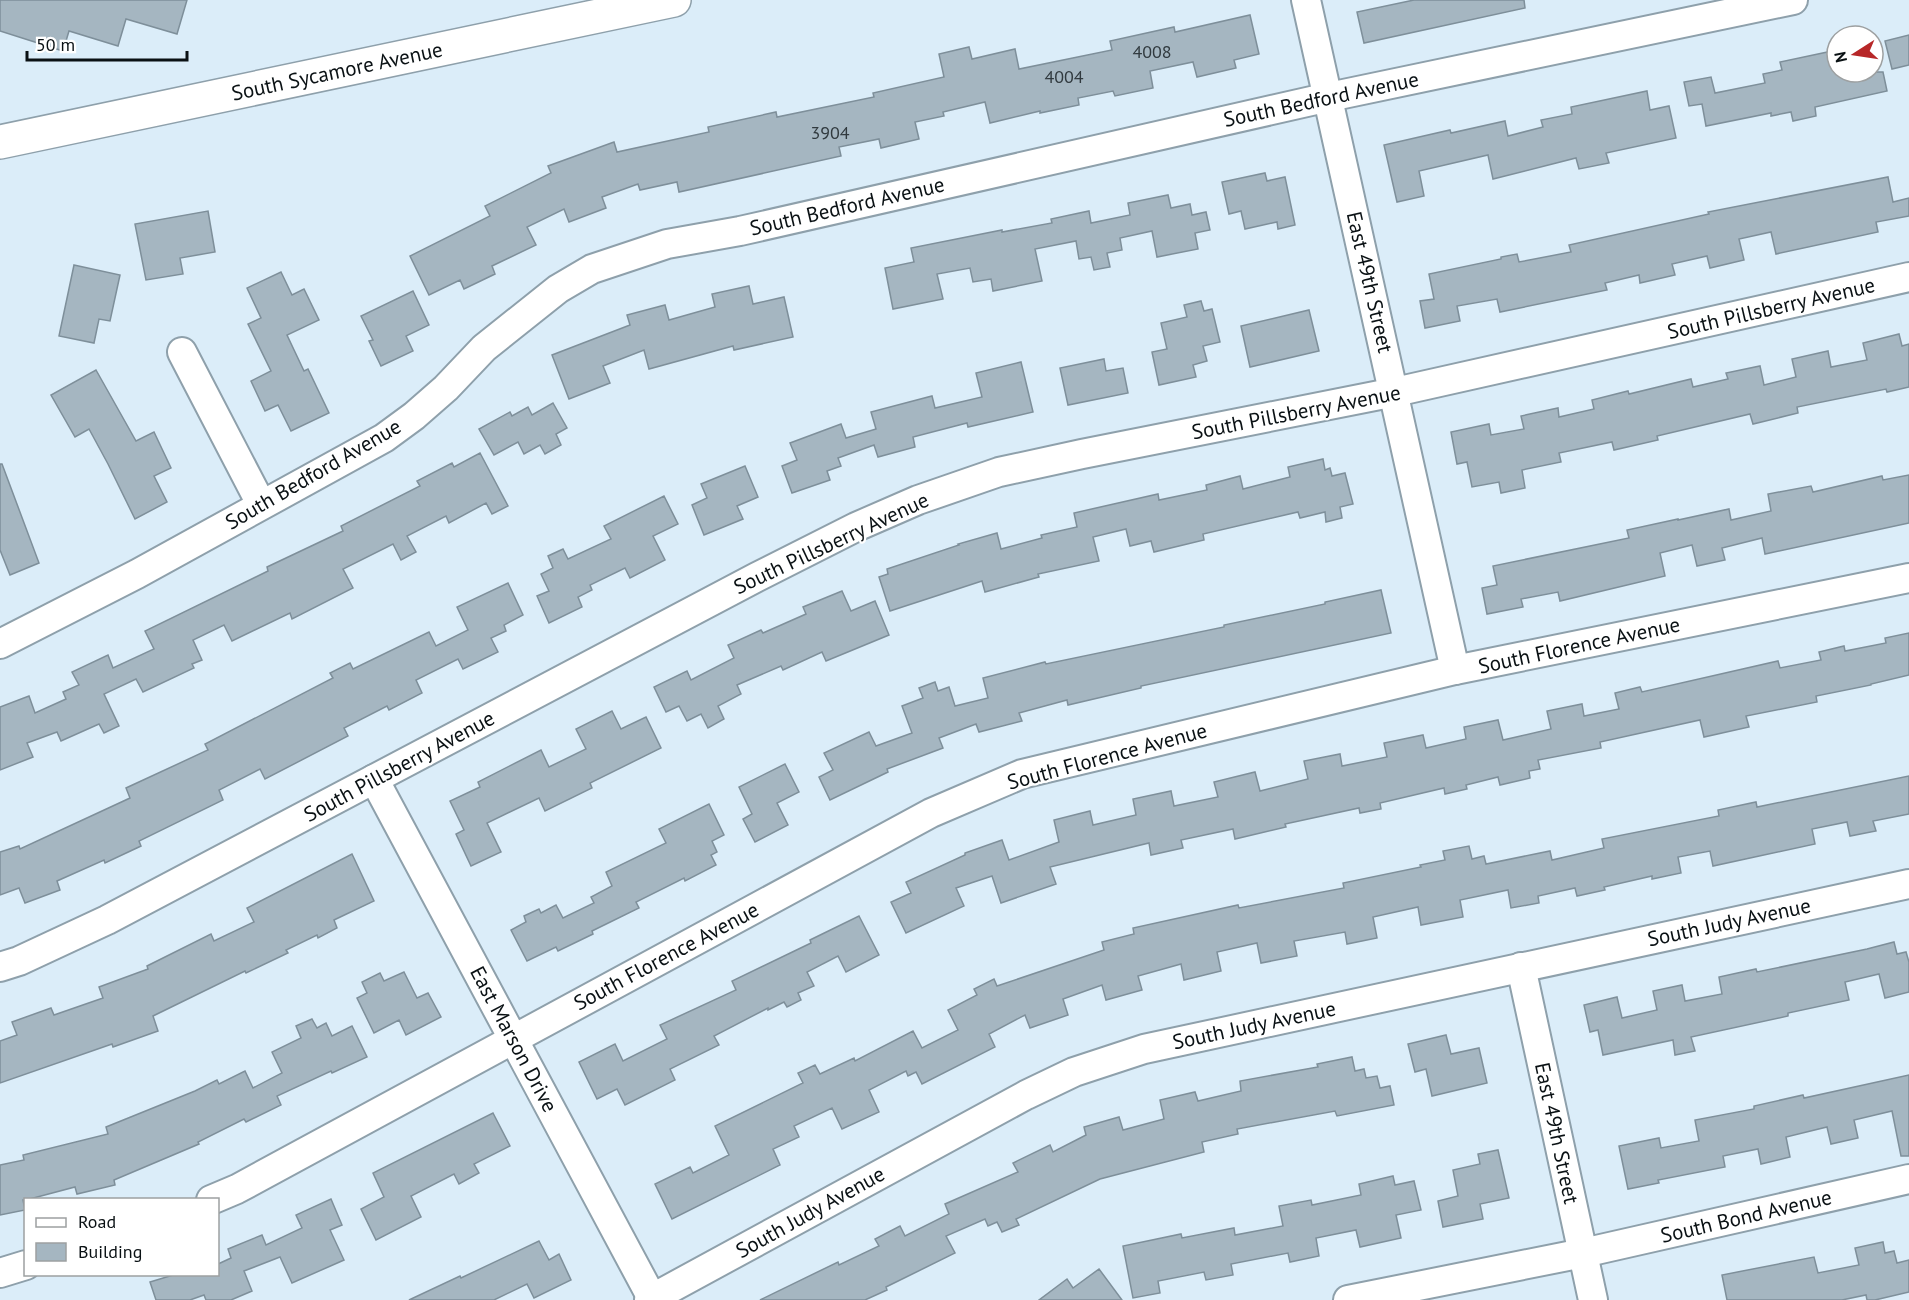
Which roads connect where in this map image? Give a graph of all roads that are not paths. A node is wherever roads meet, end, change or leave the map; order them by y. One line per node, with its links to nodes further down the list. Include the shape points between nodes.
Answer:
1 (674, 0): 5 (main road, South Sycamore Avenue)
2 (1306, 0): 4 (street, East 49th Street)
3 (1793, 0): 4 (street, South Bedford Avenue)
4 (1329, 96): 8 (street, East 49th Street); 9 (street, South Bedford Avenue, via 741,231 667,244 592,269 524,315 484,348 438,395 384,438)
5 (0, 142)
6 (1909, 277): 8 (street, South Pillsberry Avenue)
7 (182, 352): 9 (street)
8 (1395, 393): 12 (street, East 49th Street); 13 (street, South Pillsberry Avenue, via 1009,470 918,500 767,572)
9 (261, 504): 11 (street, South Bedford Avenue, via 137,574)
10 (1909, 578): 12 (street, South Florence Avenue)
11 (0, 644)
12 (1455, 670): 17 (street, South Florence Avenue, via 1022,774 931,813)
13 (374, 778): 15 (street, South Pillsberry Avenue, via 107,920); 17 (street, East Marson Drive)
14 (1909, 884): 16 (street, South Judy Avenue)
15 (0, 967)
16 (1521, 967): 20 (street, East 49th Street); 23 (street, South Judy Avenue, via 1144,1049 1074,1072)
17 (514, 1038): 19 (street, South Florence Avenue); 23 (street, East Marson Drive)
18 (1909, 1179): 20 (street, South Bond Avenue)
19 (216, 1198)
20 (1583, 1253): 24 (street, South Bond Avenue); 25 (street, East 49th Street)
21 (24, 1266): 22 (street)
22 (0, 1272)
23 (651, 1299)
24 (1348, 1300)
25 (1593, 1300)

